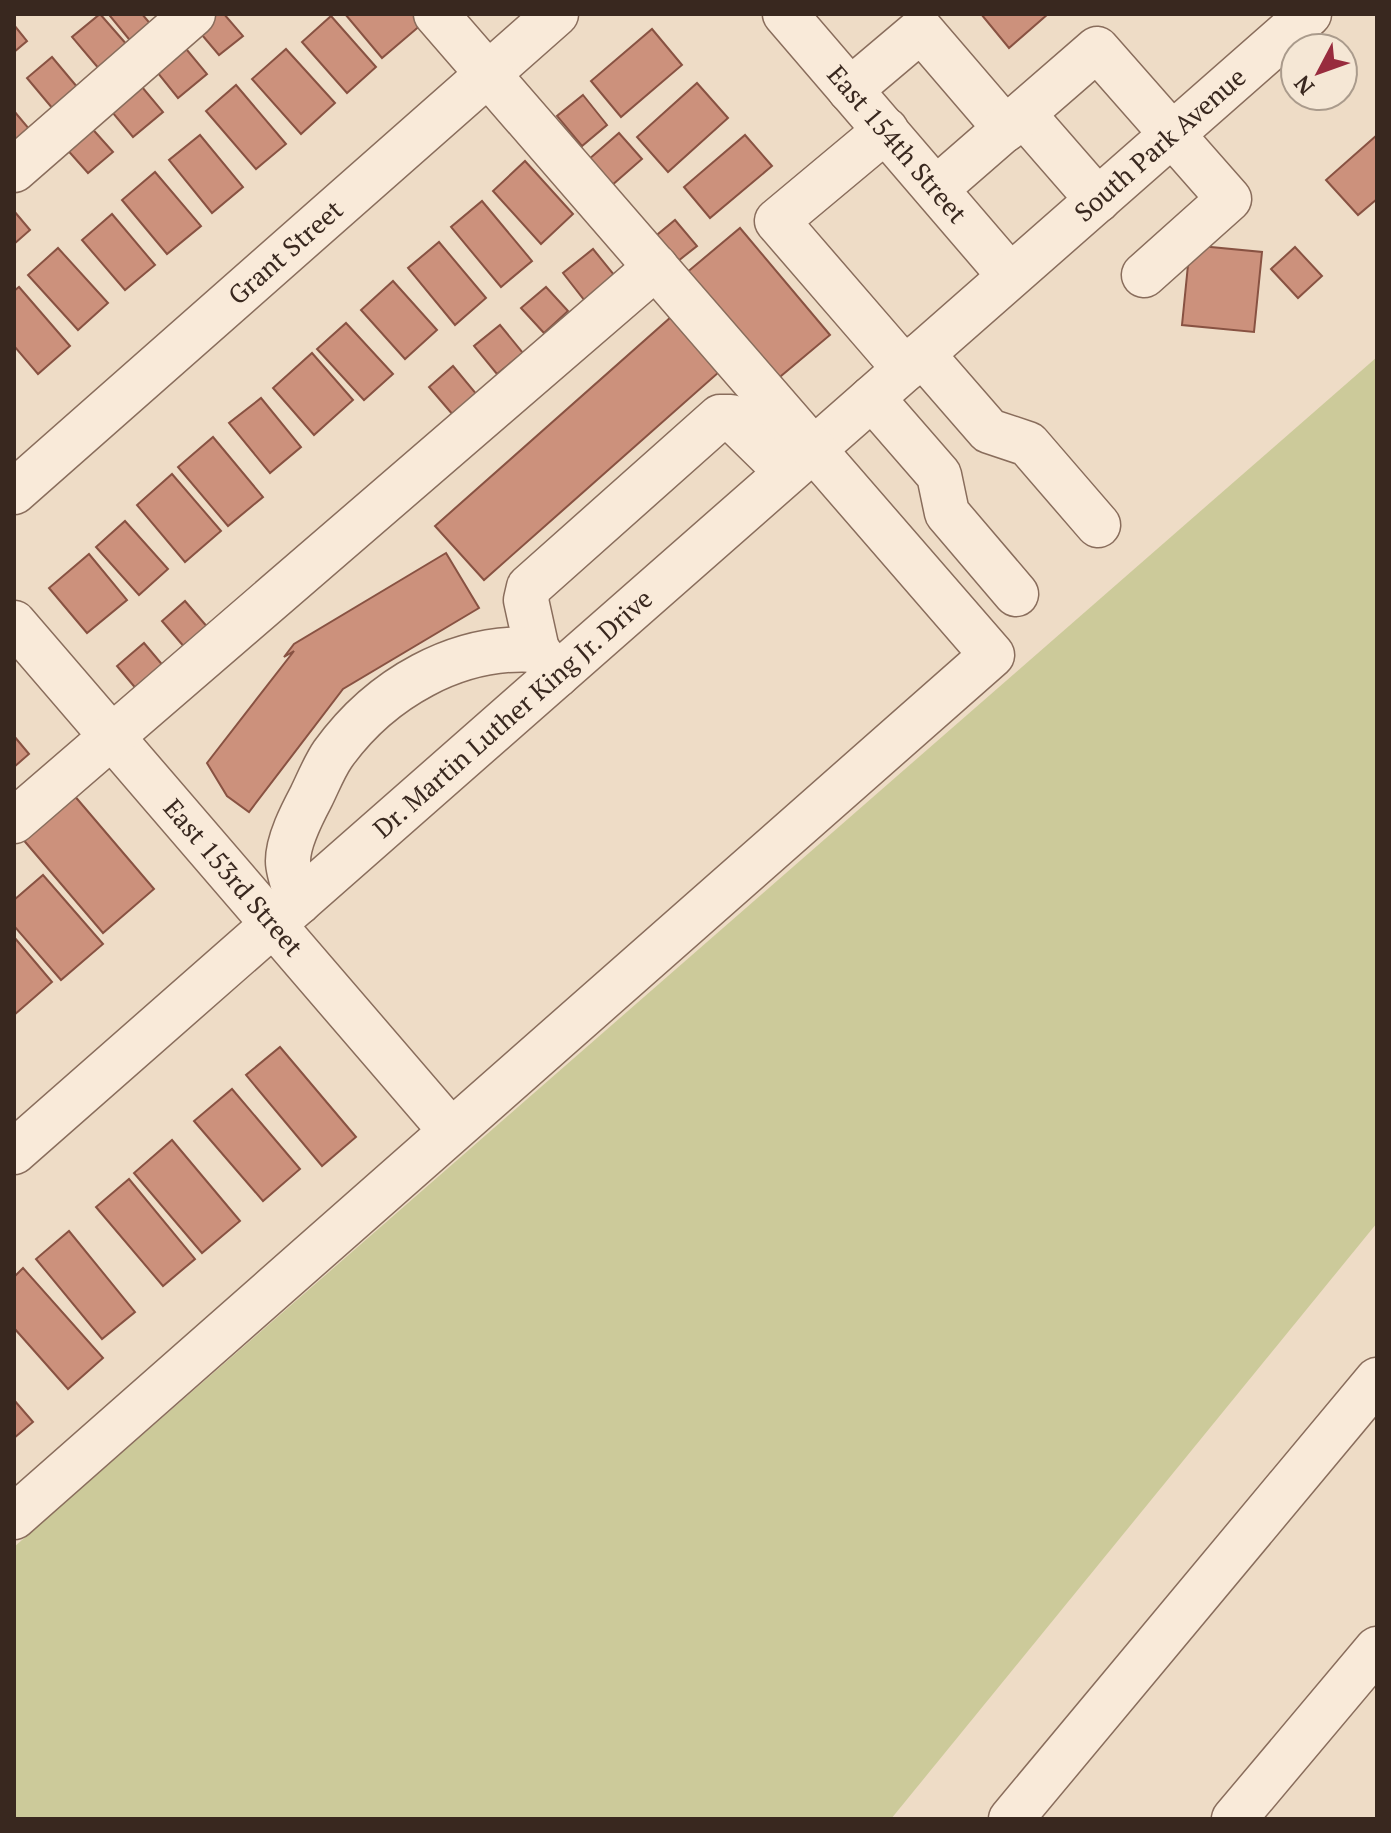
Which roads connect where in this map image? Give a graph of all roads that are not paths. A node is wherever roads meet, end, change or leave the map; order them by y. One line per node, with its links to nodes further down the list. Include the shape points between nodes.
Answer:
1 (193, 14): 11 (street)
2 (436, 14): 6 (street)
3 (556, 14): 6 (street, Grant Street)
4 (785, 14): 7 (street, East 154th Street)
5 (1309, 14): 10 (street, South Park Avenue)
6 (488, 74): 14 (street); 22 (street, Grant Street)
7 (850, 90): 8 (street, via 921,30); 9 (street, East 154th Street)
8 (1014, 121): 10 (street, via 1097,49); 12 (street); 13 (street)
9 (886, 130): 12 (street, East 154th Street); 17 (street, via 777,221)
10 (1172, 134): 13 (street, South Park Avenue); 15 (street, via 1229,199)
11 (14, 170)
12 (936, 189): 16 (street, East 154th Street)
13 (1098, 200): 16 (street, South Park Avenue)
14 (656, 267): 20 (street); 27 (street)
15 (1144, 275)
16 (1010, 276): 17 (street, Dr. Martin Luther King Jr. Drive)
17 (913, 361): 18 (street, Dr. Martin Luther King Jr. Drive); 19 (street)
18 (872, 398): 20 (street, Dr. Martin Luther King Jr. Drive); 21 (street)
19 (989, 431): 21 (street); 23 (street, via 1028,444)
20 (800, 461): 26 (street, Dr. Martin Luther King Jr. Drive); 26 (street, via 731,417 720,417 529,587 526,600); 30 (street, via 992,655)
21 (939, 475): 24 (street, via 947,513)
22 (14, 492)
23 (1098, 525)
24 (1016, 594)
25 (14, 623): 27 (street, East 153rd Street)
26 (547, 662): 29 (street, Dr. Martin Luther King Jr. Drive); 29 (street, via 491,649 465,656 405,686 367,714 332,755 301,816 288,860)
27 (110, 736): 28 (street); 29 (street, East 153rd Street)
28 (14, 821)
29 (286, 914): 30 (street, East 153rd Street); 31 (street, Dr. Martin Luther King Jr. Drive)
30 (451, 1131): 33 (street)
31 (14, 1152)
32 (1377, 1380): 35 (street)
33 (14, 1517)
34 (1377, 1649): 36 (street)
35 (1011, 1819)
36 (1234, 1819)

